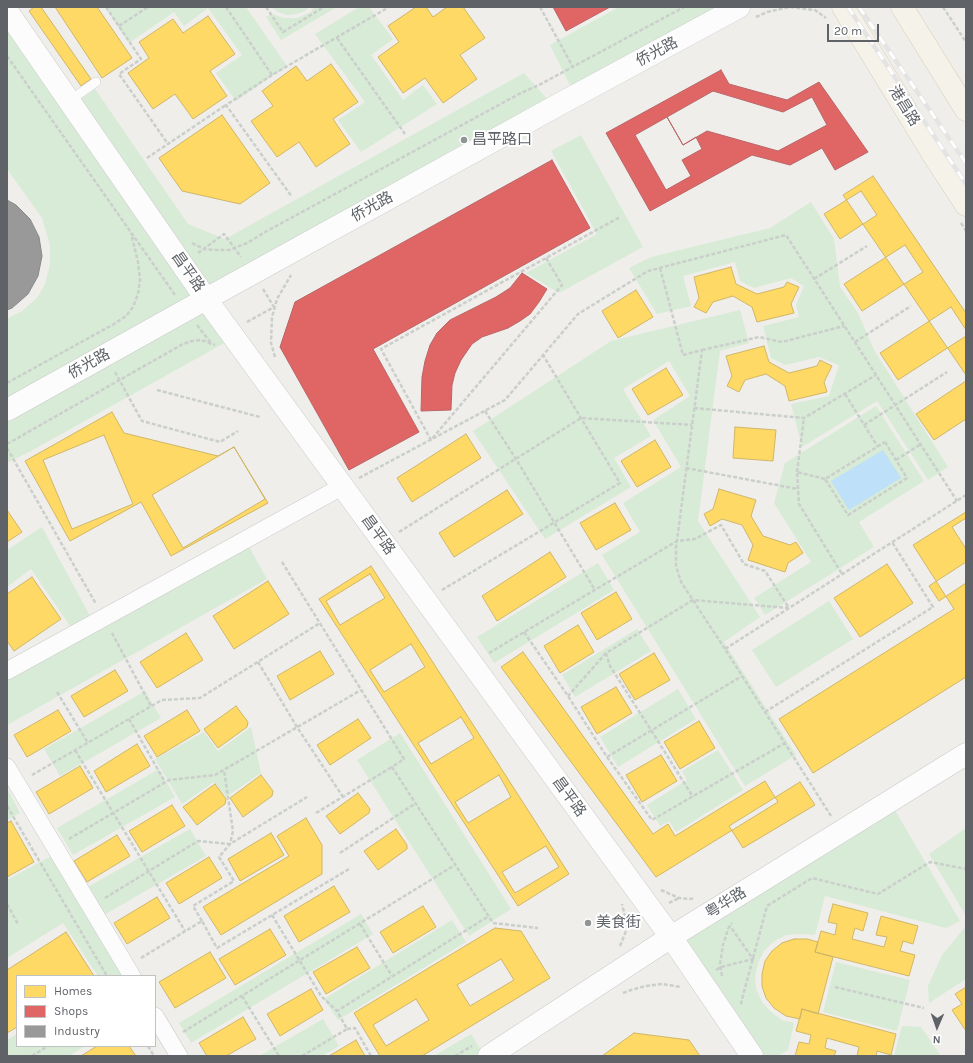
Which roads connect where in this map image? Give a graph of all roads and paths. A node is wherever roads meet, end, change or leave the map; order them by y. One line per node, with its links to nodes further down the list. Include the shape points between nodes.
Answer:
1 (106, 7): 14 (path)
2 (148, 7): 14 (path)
3 (226, 7): 19 (path)
4 (266, 7): 5 (path, via 283,32)
5 (324, 7)
6 (390, 7): 15 (path)
7 (540, 7): 18 (path)
8 (684, 7): 18 (path)
9 (902, 7): 23 (main road)
10 (943, 7): 16 (path)
11 (7, 12): 21 (street, 昌平路)
12 (746, 13): 13 (path, via 790,7); 38 (street, 侨光路, via 558,105)
13 (836, 14): 28 (main road, 港昌路)
14 (119, 26): 25 (path, via 141,59 118,74)
15 (337, 38): 19 (path); 24 (path)
16 (966, 42)
17 (7, 56): 30 (path)
18 (573, 67): 31 (path, via 247,243 229,250 216,250)
19 (272, 75): 22 (path)
20 (96, 82): 21 (lane)
21 (69, 101): 38 (street, 昌平路)
22 (226, 105): 25 (path); 27 (path)
23 (966, 110)
24 (405, 134)
25 (168, 144): 26 (path)
26 (147, 158)
27 (292, 197)
28 (966, 205)
29 (620, 216): 33 (path)
30 (130, 232): 37 (path); 50 (path, via 140,280 133,307 126,316)
31 (188, 241)
32 (867, 246): 36 (path)
33 (546, 258): 63 (path, via 562,285); 63 (path, via 381,350)
34 (660, 268): 36 (path, via 786,235); 43 (path, via 683,354); 45 (path, via 648,271 578,314)
35 (293, 273): 46 (path, via 278,299 272,317 271,343)
36 (814, 279): 40 (path)
37 (165, 280)
38 (206, 299): 44 (street, 侨光路); 73 (street, 昌平路)
39 (911, 306): 41 (path)
40 (844, 326): 41 (path); 43 (path, via 782,342 759,337)
41 (855, 342): 48 (path)
42 (220, 347): 49 (path, via 202,340 192,341)
43 (702, 350): 54 (path)
44 (106, 355): 49 (path); 55 (street, 侨光路)
45 (543, 355): 56 (path, via 505,400); 58 (path)
46 (278, 363)
47 (947, 372): 53 (path)
48 (876, 375): 52 (path); 53 (path)
49 (119, 380): 62 (path, via 142,421 220,442); 64 (path)
50 (7, 383)
51 (157, 390): 57 (path)
52 (844, 394): 59 (path); 61 (path)
53 (896, 405): 61 (path); 65 (path)
54 (694, 408): 59 (path); 60 (path)
55 (7, 410)
56 (485, 411): 63 (path); 68 (path)
57 (260, 417)
58 (581, 418): 60 (path); 68 (path); 77 (path, via 620,483)
59 (804, 418): 71 (path)
60 (692, 425): 70 (path)
61 (864, 425): 66 (path)
62 (238, 431)
63 (431, 440): 73 (path)
64 (7, 444)
65 (921, 444): 69 (path); 76 (path)
66 (878, 447): 69 (path, via 885,442); 72 (path)
67 (7, 448): 87 (path)
68 (516, 459): 77 (path); 79 (path)
69 (896, 460): 72 (path, via 907,478 848,515)
70 (686, 468): 74 (path); 78 (path)
71 (797, 472): 72 (path); 74 (path)
72 (825, 479)
73 (343, 486): 79 (street, 昌平路); 87 (street)
74 (798, 489): 82 (path, via 799,504)
75 (966, 495): 76 (path)
76 (957, 501): 80 (path)
77 (554, 522): 83 (path); 84 (path)
78 (677, 541): 83 (path); 85 (path, via 676,566 681,582); 86 (path, via 695,539 720,525 744,564 765,571)
79 (384, 542): 93 (street, 昌平路)
80 (892, 542): 82 (path); 100 (path, via 933,607)
81 (282, 562): 88 (path)
82 (842, 574): 86 (path)
83 (595, 590): 89 (path)
84 (436, 593)
85 (693, 600): 86 (path); 90 (path); 91 (path)
86 (789, 608): 90 (path)
87 (104, 618): 94 (street); 99 (path)
88 (320, 623): 92 (path); 96 (path)
89 (524, 632): 93 (path); 98 (path)
90 (725, 649): 95 (path)
91 (606, 653): 98 (path); 103 (path, via 610,666)
92 (258, 662): 99 (path, via 200,698 162,700); 102 (path)
93 (472, 664): 142 (street, 昌平路)
94 (7, 671)
95 (742, 676): 100 (path); 103 (path)
96 (361, 690): 102 (path); 110 (path, via 404,759)
97 (57, 692): 104 (path)
98 (568, 696): 108 (path)
99 (151, 706): 101 (path)
100 (765, 712): 105 (path)
101 (128, 720): 104 (path); 112 (path)
102 (297, 727): 111 (path); 115 (path)
103 (652, 730): 108 (path); 116 (path)
104 (88, 743): 106 (path)
105 (785, 743): 116 (path); 121 (path)
106 (75, 750): 113 (path); 119 (path)
107 (966, 754): 121 (street, 粤华路)
108 (607, 757): 116 (path, via 652,820)
109 (7, 767): 113 (street)
110 (392, 767): 115 (path); 117 (path)
111 (224, 770): 112 (path, via 215,775); 122 (path, via 233,831)
112 (165, 782): 119 (path)
113 (17, 784): 123 (street)
114 (307, 797): 122 (path)
115 (343, 797): 120 (path)
116 (693, 797)
117 (416, 803): 124 (path); 125 (path)
118 (7, 806): 148 (path)
119 (113, 813): 123 (path); 128 (path)
120 (316, 813)
121 (841, 832): 133 (street, 粤华路)
122 (230, 844): 128 (path, via 198,841); 136 (path, via 220,857 234,881 193,906)
123 (55, 847): 132 (street)
124 (340, 853)
125 (456, 865): 135 (path); 138 (path)
126 (349, 868): 134 (path)
127 (966, 870): 144 (path, via 930,862 878,894 812,878 767,906)
128 (149, 871): 132 (path); 141 (path)
129 (656, 886): 133 (path, via 679,898 701,897)
130 (621, 903): 143 (path, via 626,931)
131 (7, 904): 137 (path)
132 (90, 907): 147 (street)
133 (720, 908): 139 (path); 139 (path); 142 (street, 粤华路)
134 (272, 915): 136 (path, via 217,948); 145 (path)
135 (489, 916): 140 (path, via 493,923); 149 (path)
136 (202, 921): 141 (path)
137 (18, 924)
138 (360, 924): 145 (path); 149 (path)
139 (730, 926): 144 (path); 146 (path, via 723,945)
140 (538, 928)
141 (185, 931): 147 (path)
142 (671, 937): 151 (street, 昌平路); 163 (street, 粤华路)
143 (615, 951)
144 (753, 959): 146 (path); 156 (path, via 741,1003)
145 (300, 961): 153 (path); 157 (path, via 321,996)
146 (721, 967): 150 (path); 151 (path)
147 (129, 972)
148 (106, 975)
149 (392, 976): 157 (path)
150 (723, 981)
151 (693, 985): 154 (path, via 646,986); 171 (street, 昌平路)
152 (835, 987): 155 (path)
153 (242, 996): 160 (path); 167 (path)
154 (617, 996)
155 (924, 1008)
156 (745, 1009)
157 (336, 1011): 159 (path)
158 (156, 1018): 160 (street)
159 (347, 1029): 168 (path); 169 (path, via 355,1028)
160 (170, 1040): 166 (street)
161 (46, 1047): 164 (path)
162 (149, 1047): 165 (path)
163 (482, 1050): 170 (path)
164 (32, 1056)
165 (154, 1056)
166 (179, 1056)
167 (278, 1056)
168 (302, 1056)
169 (371, 1056)
170 (455, 1056)
171 (752, 1056)

